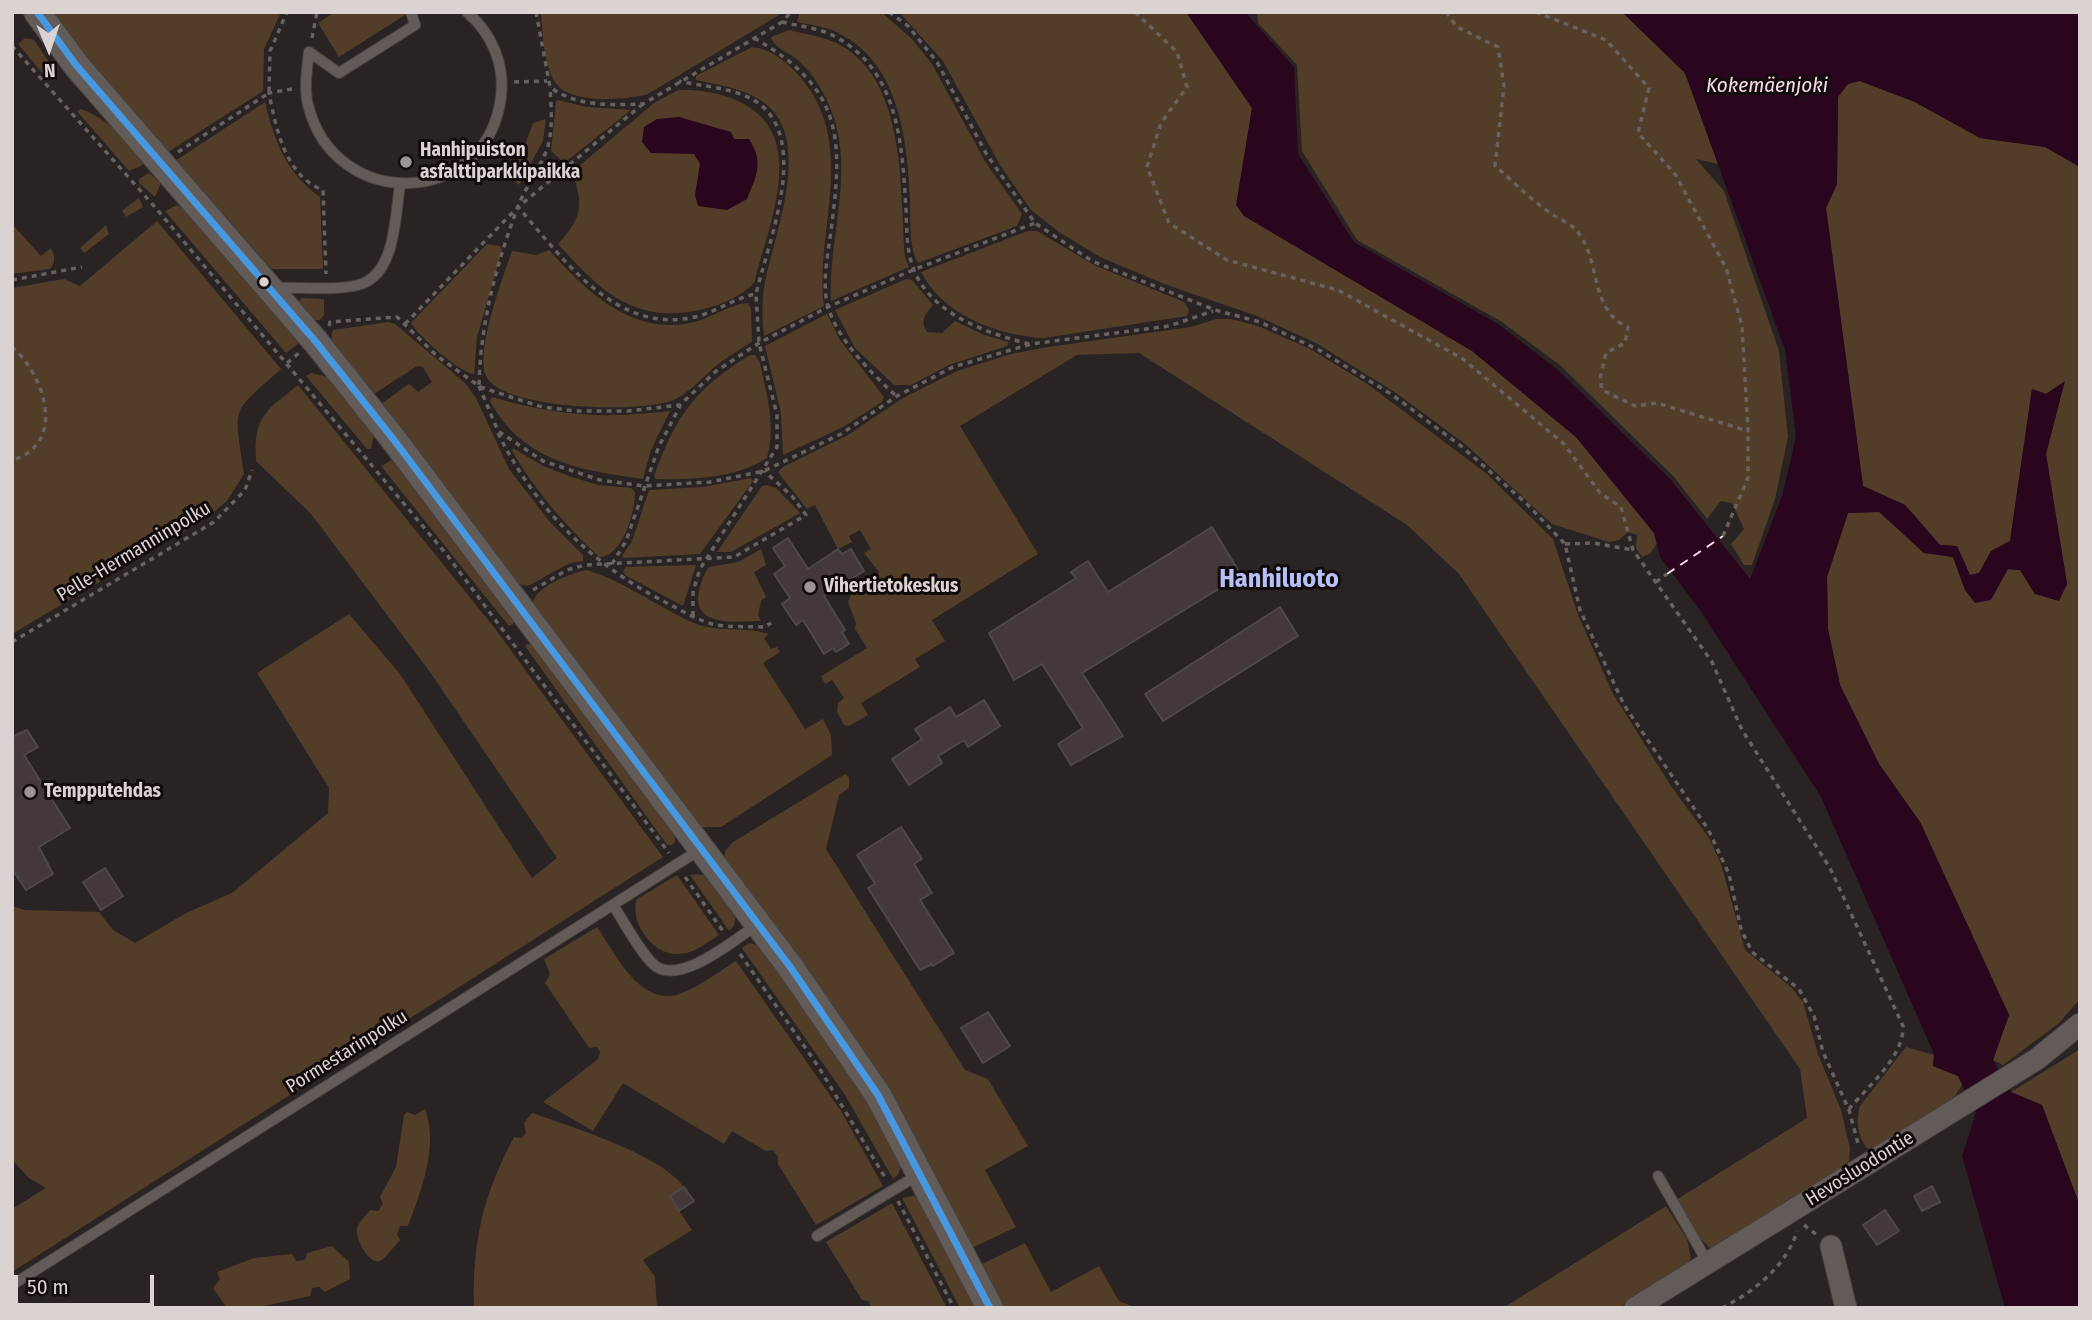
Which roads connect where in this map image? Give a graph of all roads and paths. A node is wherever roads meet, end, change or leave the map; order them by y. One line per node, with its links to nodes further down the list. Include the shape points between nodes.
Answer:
1 (37, 12): 23 (street)
2 (287, 12): 21 (path, via 270,51)
3 (317, 12): 15 (path)
4 (411, 12): 15 (lane, via 415,25 339,73)
5 (467, 12): 18 (lane, via 481,24 497,52)
6 (536, 12): 16 (path)
7 (791, 12): 12 (path)
8 (889, 12): 27 (path, via 908,26 937,62 987,155)
9 (1135, 12): 52 (path, via 1177,52 1187,87 1161,123 1147,167 1169,223 1227,260 1338,290 1463,359 1564,444 1600,493 1621,507)
10 (1446, 12): 45 (path, via 1457,27 1498,47 1504,86 1495,166 1576,230 1589,255 1601,299 1614,321 1628,327 1625,342 1606,353 1602,390 1635,406 1657,403)
11 (1536, 12): 45 (path, via 1606,40 1648,88 1638,133 1675,174 1726,268 1742,326)
12 (782, 22): 13 (path); 29 (path, via 832,34 857,50 880,77 892,101 902,149)
13 (754, 38): 17 (path); 34 (path, via 788,57 808,77 826,107 837,144 837,183 825,274)
14 (12, 46): 24 (path)
15 (310, 52): 20 (lane)
16 (547, 81): 18 (path); 19 (path)
17 (679, 81): 22 (path); 33 (path, via 733,92 759,104 774,119 784,143 784,179)
18 (503, 83): 25 (lane, via 499,114 490,134 463,166 433,181)
19 (550, 87): 22 (path, via 588,102); 26 (path, via 548,146)
20 (307, 90): 21 (path); 25 (lane, via 318,134 339,160 367,178)
21 (269, 93): 23 (path); 31 (path, via 277,132 292,165 323,190)
22 (643, 104): 26 (path)
23 (158, 162): 24 (path); 32 (street)
24 (130, 179): 63 (path, via 447,555)
25 (400, 185): 31 (lane, via 390,248 380,270 360,285)
26 (518, 207): 33 (path, via 583,280 632,311 664,320 690,318); 36 (path); 41 (path, via 488,307 479,352)
27 (1035, 223): 29 (path); 35 (path, via 1092,261)
28 (82, 267): 30 (path)
29 (913, 270): 34 (path); 39 (path, via 932,298 958,317)
30 (12, 280)
31 (327, 286): 32 (lane)
32 (269, 289): 37 (street)
33 (756, 294): 38 (path)
34 (828, 307): 38 (path); 42 (path, via 845,340)
35 (1215, 310): 39 (path, via 1169,326); 51 (path, via 1260,322 1296,339 1391,394 1461,446)
36 (404, 325): 37 (path, via 397,317 330,322 326,336); 41 (path)
37 (316, 342): 58 (street)
38 (759, 343): 43 (path, via 715,372); 48 (path, via 777,415 777,447)
39 (1031, 344): 42 (path, via 953,367)
40 (12, 347): 46 (path, via 38,378 46,407 40,438 32,450)
41 (479, 386): 43 (path, via 542,407 576,411); 44 (path)
42 (897, 396): 48 (path, via 841,433)
43 (680, 405): 49 (path)
44 (498, 431): 49 (path, via 542,461 600,480); 54 (path, via 544,508)
45 (1748, 432): 50 (path, via 1748,478)
46 (12, 460)
47 (252, 470): 61 (path, Pelle-Hermanninpolku, via 240,497 214,522)
48 (764, 471): 49 (path, via 710,482); 53 (path); 53 (path, via 806,515 734,557)
49 (645, 486): 55 (path, via 638,513)
50 (1723, 536)
51 (1565, 544): 52 (path); 68 (path, via 1580,610 1624,705 1708,829 1729,874 1741,929 1752,952 1799,989 1814,1016 1823,1052)
52 (1633, 550): 57 (path)
53 (706, 559): 55 (path); 59 (path, via 693,591)
54 (601, 564): 55 (path); 58 (path, via 567,570); 59 (path)
55 (612, 564)
56 (1667, 574): 57 (path)
57 (1656, 582): 68 (path, via 1712,662 1742,730 1830,868 1903,1026 1904,1039 1895,1054)
58 (515, 601): 62 (street)
59 (692, 617): 60 (path, via 713,624 765,627)
60 (771, 623)
61 (12, 642)
62 (701, 849): 63 (lane, Pormestarinpolku); 65 (street)
63 (677, 864): 64 (lane, Pormestarinpolku); 66 (path)
64 (613, 905): 66 (lane, via 652,963 665,972 682,971); 77 (lane, Pormestarinpolku)
65 (758, 924): 66 (lane); 70 (street, via 849,1050)
66 (731, 942): 72 (path, via 818,1066)
67 (2080, 1024): 69 (street, Hevosluodontie, via 2037,1059)
68 (1849, 1110): 69 (path)
69 (1864, 1166): 73 (street, Hevosluodontie)
70 (920, 1173): 72 (lane); 79 (street)
71 (1658, 1176): 76 (lane)
72 (892, 1190): 74 (lane); 78 (path)
73 (1805, 1202): 76 (street, Hevosluodontie); 81 (path, via 1794,1241 1764,1280)
74 (817, 1236)
75 (1831, 1246): 82 (street)
76 (1708, 1263): 80 (street, Hevosluodontie)
77 (12, 1285)
78 (954, 1308)
79 (990, 1308)
80 (1635, 1308)
81 (1722, 1308)
82 (1846, 1308)

